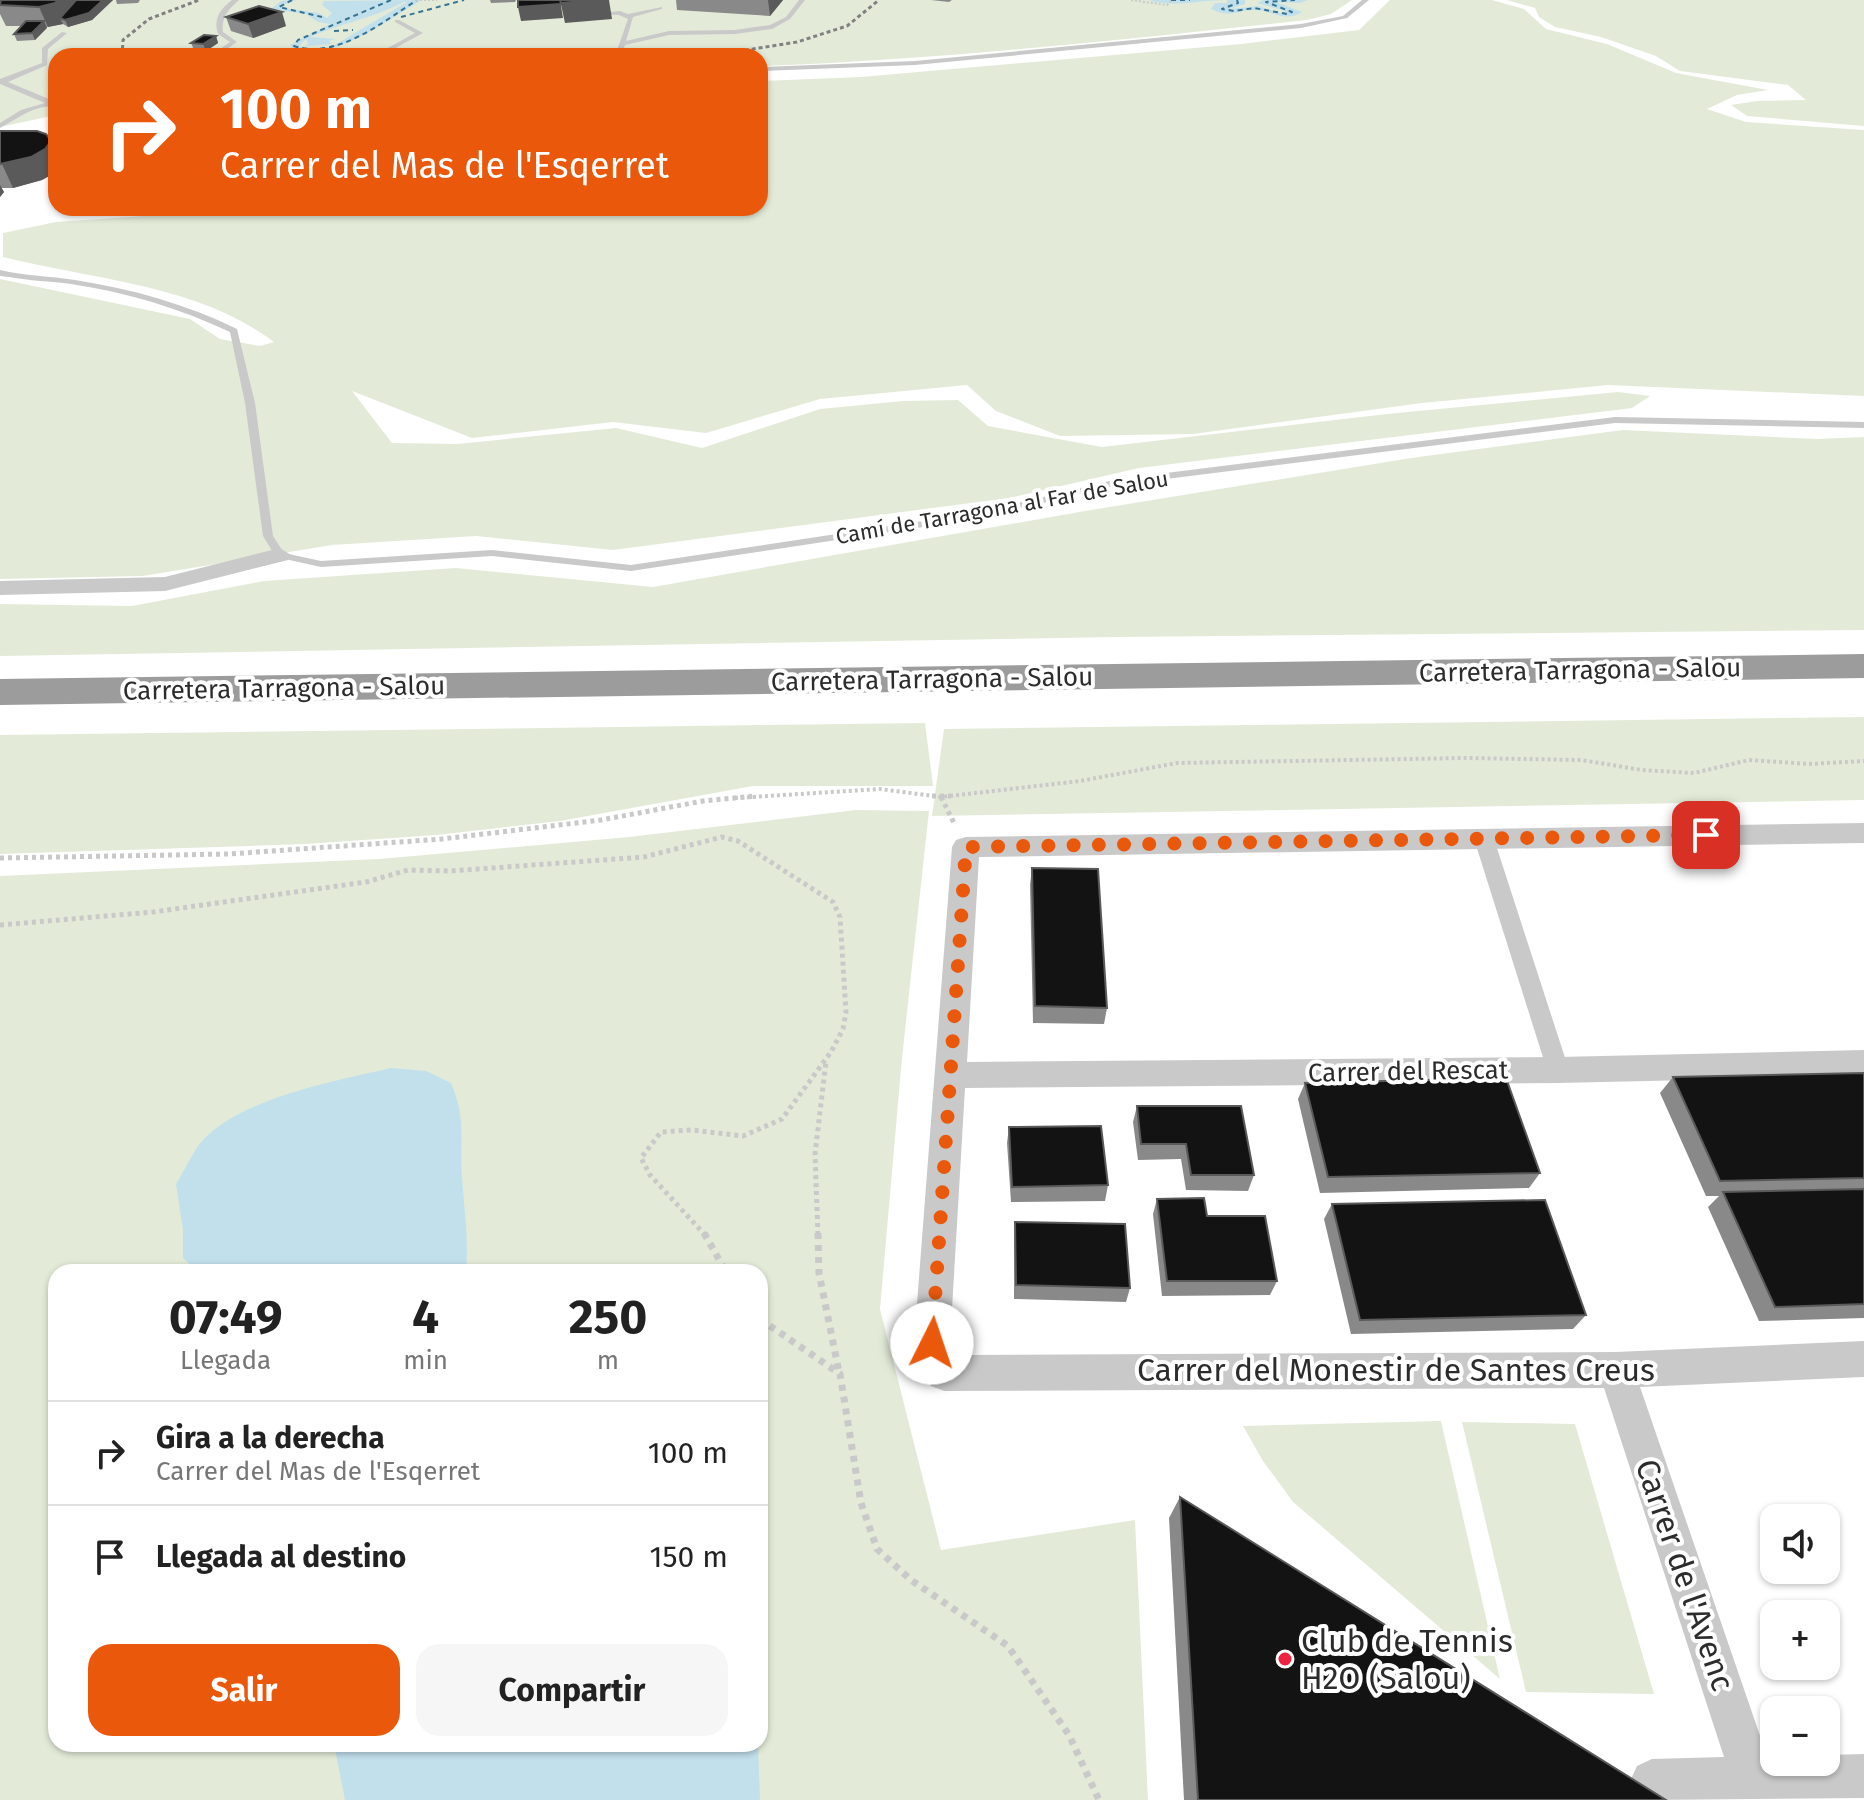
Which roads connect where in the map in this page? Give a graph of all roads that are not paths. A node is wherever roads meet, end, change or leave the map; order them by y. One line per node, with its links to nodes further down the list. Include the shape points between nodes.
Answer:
1 (236, 0): 10 (lane, via 219,23 220,33 234,42)
2 (802, 0): 9 (lane, via 788,18 772,27 669,33)
3 (1366, 0): 13 (lane, via 1345,17 1301,26 915,63)
4 (660, 8): 6 (lane)
5 (589, 14): 6 (lane, via 618,10)
6 (628, 16): 9 (lane, via 632,20)
7 (397, 21): 11 (lane, via 420,33)
8 (64, 33): 14 (lane, via 45,48 45,64)
9 (624, 43): 12 (lane)
10 (225, 48)
11 (392, 48)
12 (622, 48)
13 (768, 69)
14 (1, 81): 15 (lane)
15 (48, 102)
16 (48, 105): 17 (lane, via 23,111)
17 (0, 126)
18 (0, 273): 20 (lane, via 140,295 198,312 234,331 250,403 268,536)
19 (1864, 425): 20 (lane, Camí de Tarragona al Far de Salou, via 1615,420 1118,482 976,516 631,568 492,553 321,564)
20 (280, 555): 21 (street, Camí de Tarragona al Far de Salou, via 165,584)
21 (0, 588)
22 (1864, 666): 23 (highway, Carretera Tarragona - Salou)
23 (0, 692)
24 (1864, 693): 25 (highway, Carretera Tarragona - Salou)
25 (0, 719)
26 (1864, 833): 27 (street)
27 (1484, 839): 29 (street); 30 (street, via 966,847)
28 (1864, 1063): 29 (street, Carrer del Rescat)
29 (1558, 1070): 30 (street, Carrer del Rescat)
30 (951, 1075): 32 (street, Carrer del Monestir de Santes Creus, via 932,1343 944,1373)
31 (1864, 1359): 32 (street, Carrer del Monestir de Santes Creus)
32 (1616, 1370): 34 (street, Carrer de l'Avenc)
33 (1864, 1776): 34 (street)
34 (1753, 1779): 35 (street)
35 (1652, 1781)

